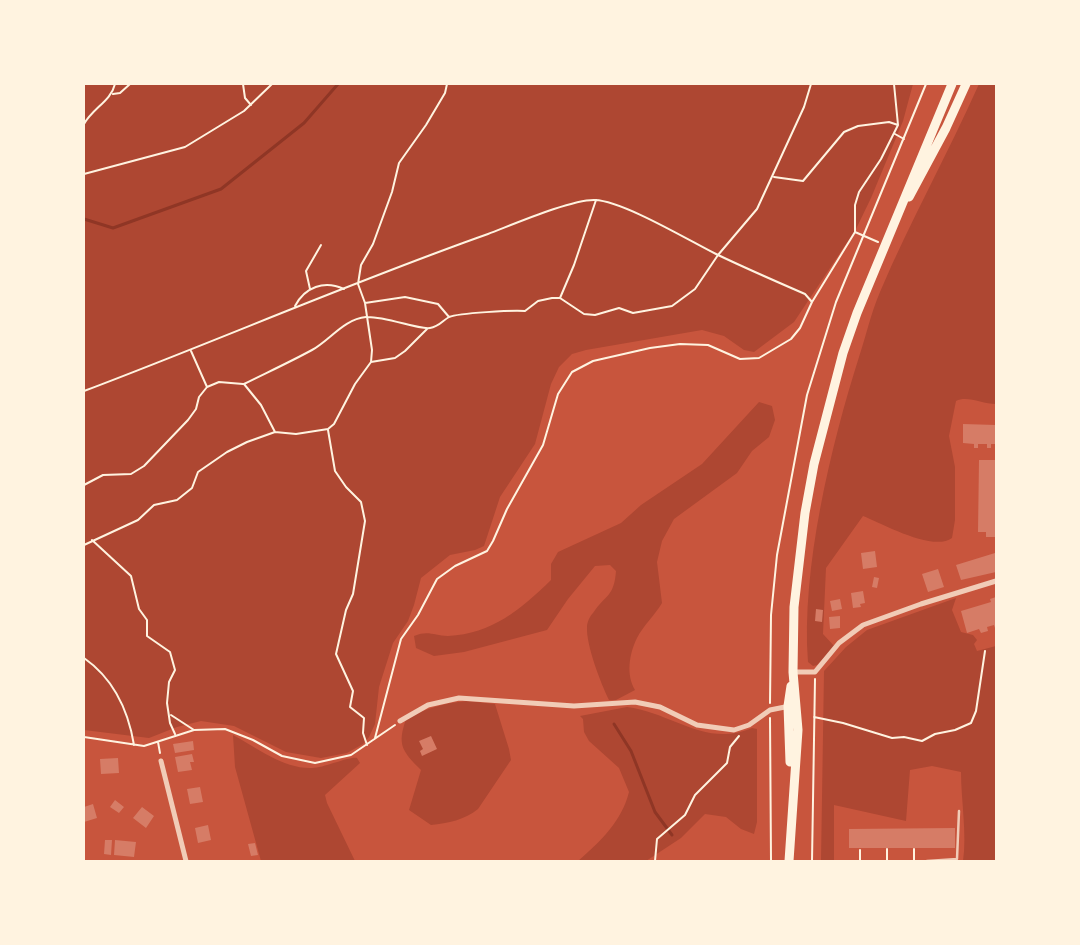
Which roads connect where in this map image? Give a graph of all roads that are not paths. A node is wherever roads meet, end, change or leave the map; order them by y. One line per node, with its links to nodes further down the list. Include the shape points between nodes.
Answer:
1 (952, 84): 3 (main road)
2 (966, 84): 3 (main road)
3 (895, 221): 5 (main road, via 843,353 814,464 798,564)
4 (996, 581): 5 (street, via 863,625 840,643 815,672)
5 (793, 672): 6 (main road)
6 (792, 706): 7 (street, via 770,710 734,730 697,725 660,707 635,702 559,706 459,698 428,705); 10 (main road)
7 (400, 721)
8 (161, 761): 11 (street)
9 (959, 811): 14 (lane, via 957,859)
10 (792, 836): 12 (main road); 13 (main road)
11 (186, 861)
12 (789, 861)
13 (795, 861)
14 (927, 861)

